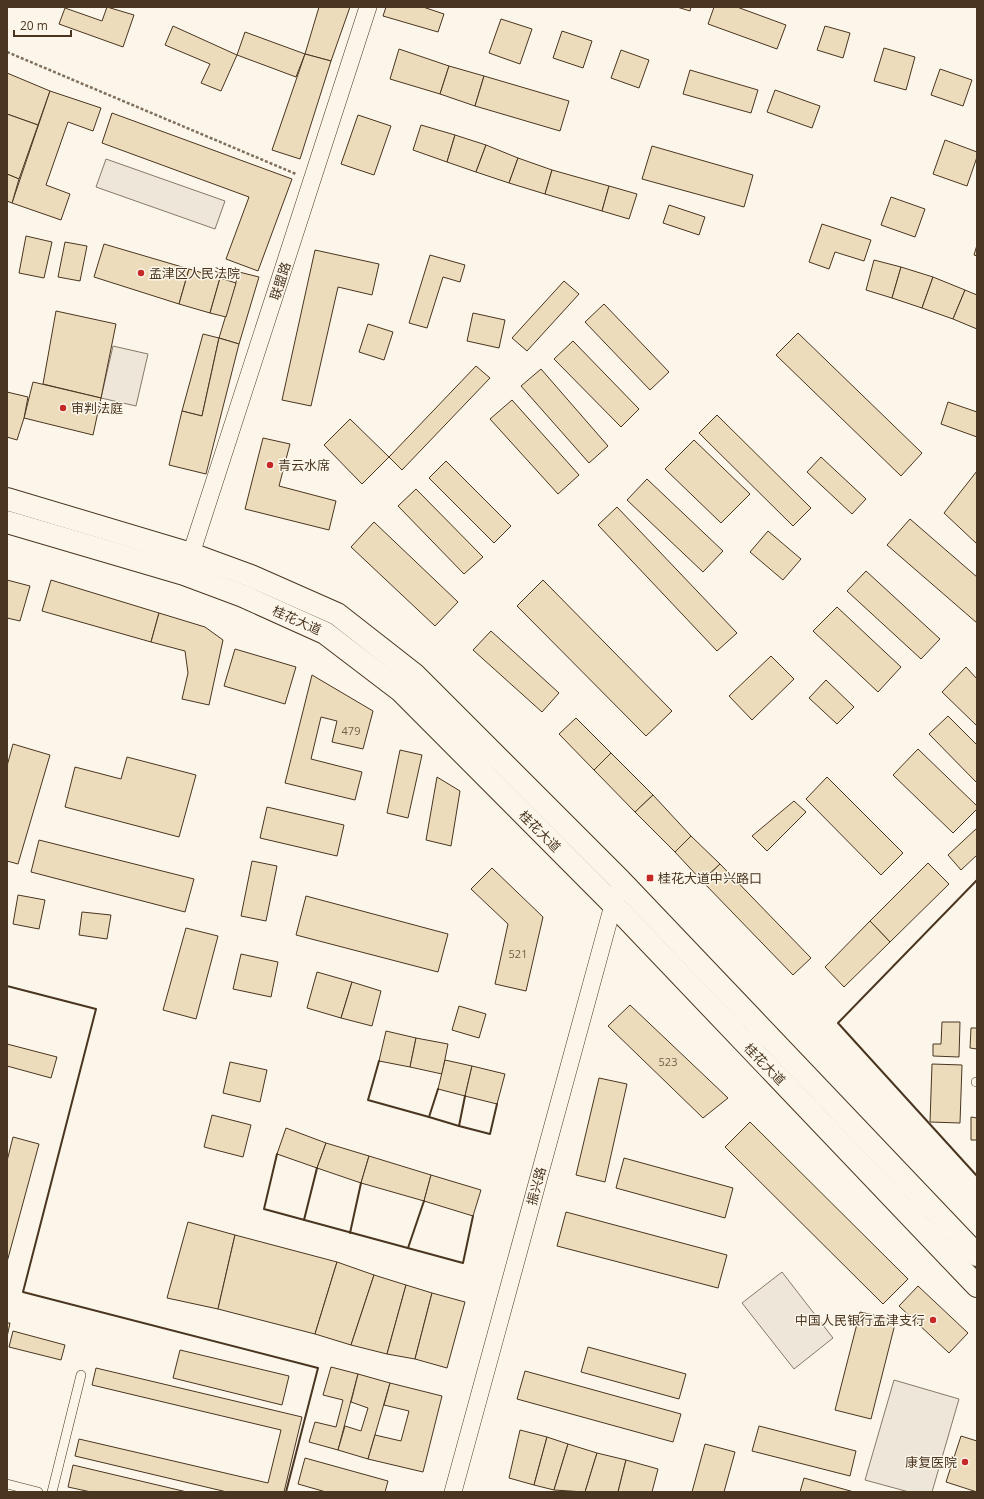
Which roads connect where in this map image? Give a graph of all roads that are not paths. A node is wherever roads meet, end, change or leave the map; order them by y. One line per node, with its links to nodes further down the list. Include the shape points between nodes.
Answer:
1 (368, 7): 4 (street, 联盟路)
2 (7, 499): 4 (main road, 桂花大道)
3 (7, 522): 6 (main road, 桂花大道, via 184,574 243,596 325,633 401,691)
4 (191, 554): 5 (main road, 桂花大道, via 251,576 336,614 415,675)
5 (620, 880): 6 (street, 振兴路); 7 (main road, 桂花大道)
6 (613, 904): 8 (main road, 桂花大道); 13 (street, 振兴路)
7 (977, 1255)
8 (977, 1286)
9 (81, 1374): 12 (lane)
10 (7, 1484): 11 (lane)
11 (38, 1492)
12 (52, 1492)
13 (453, 1492)

